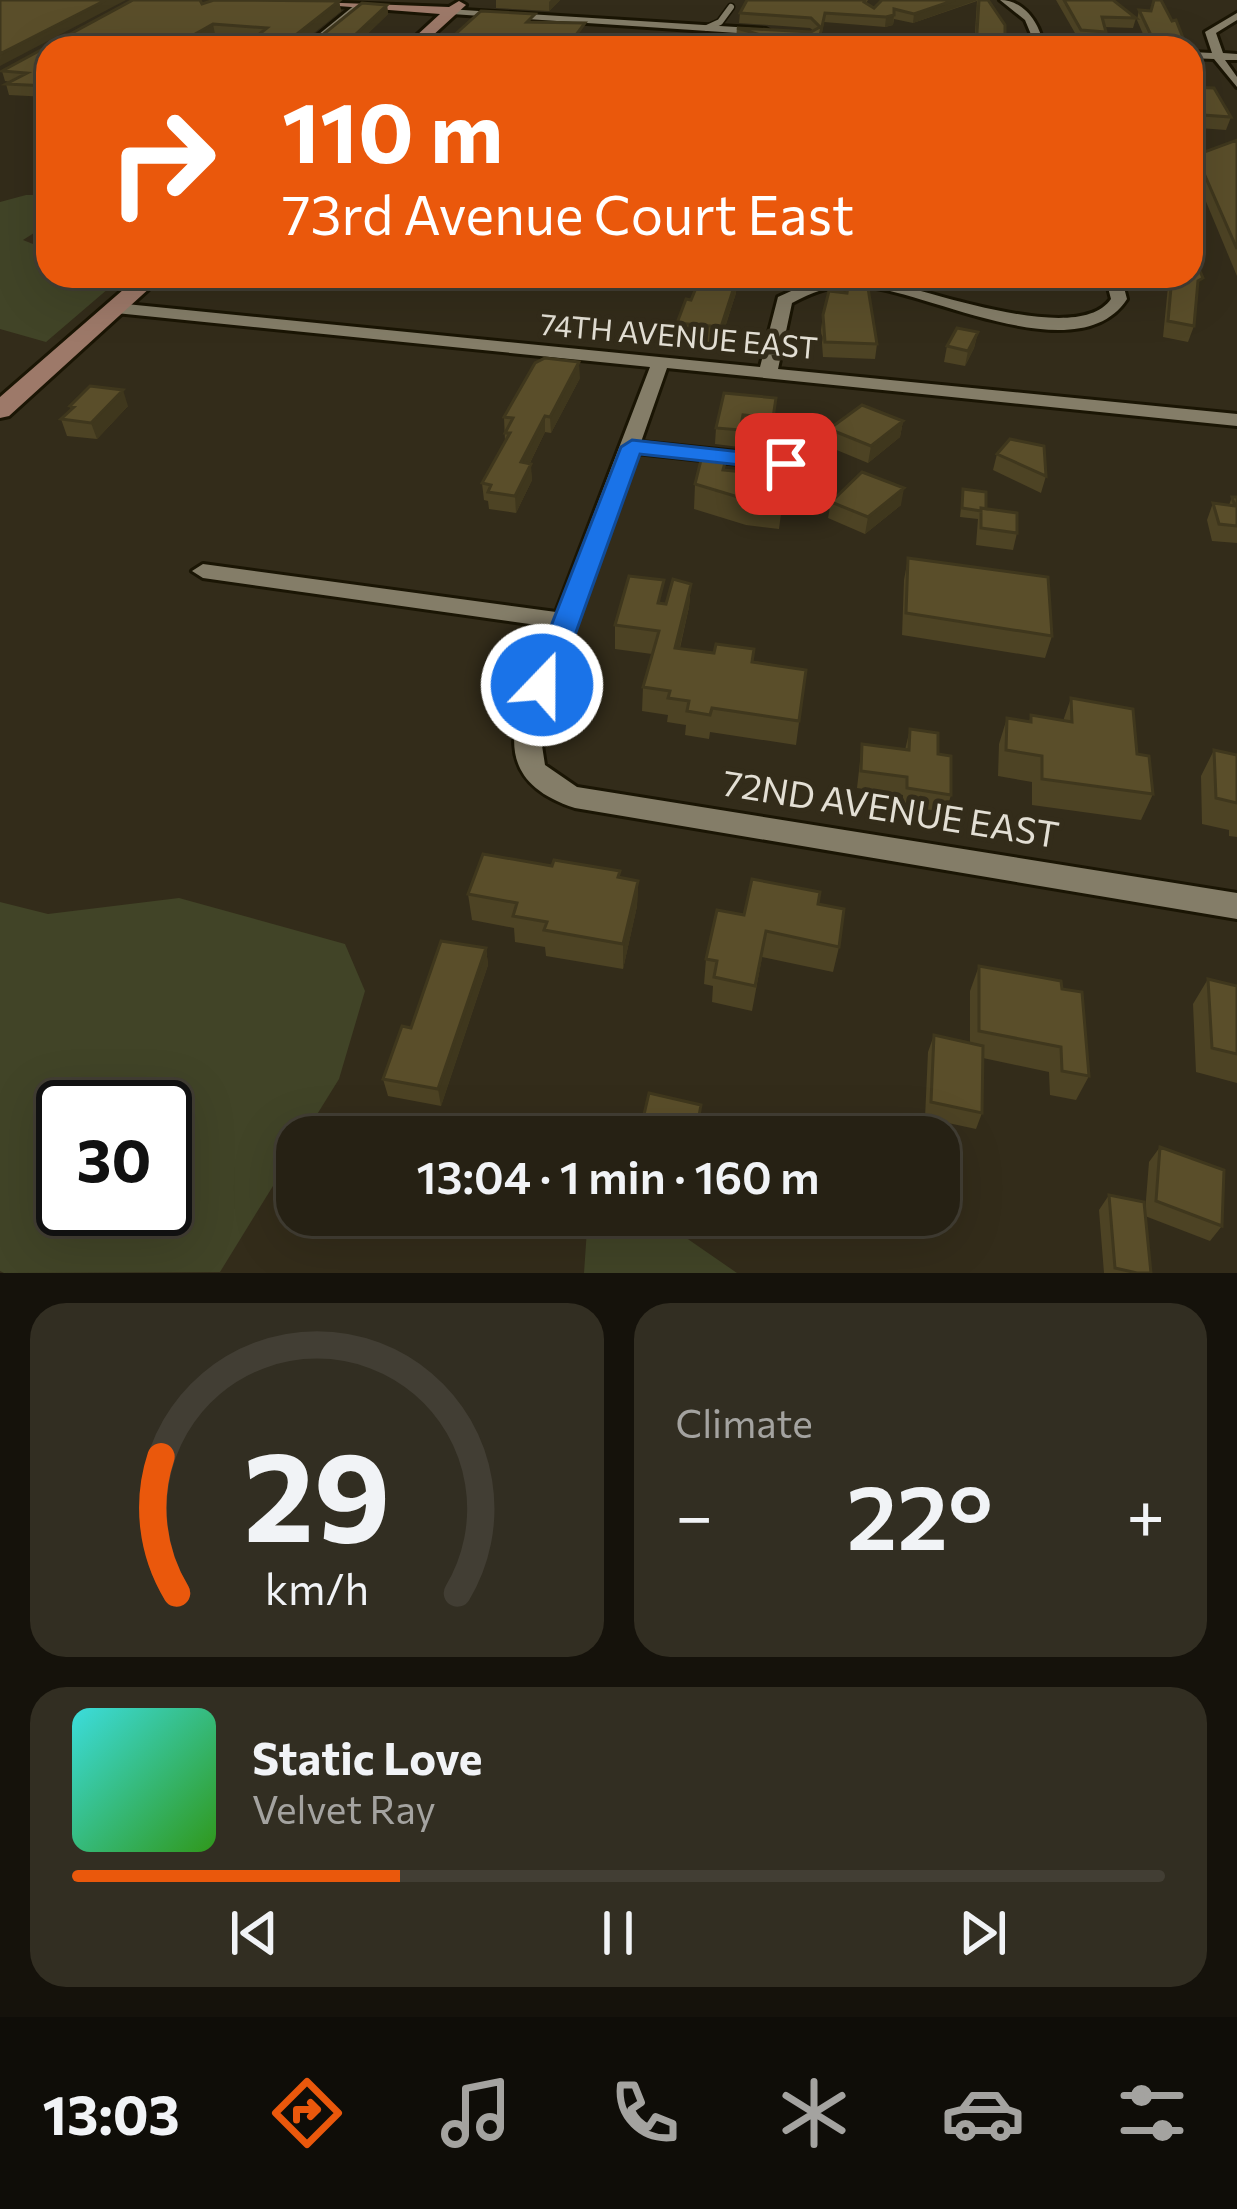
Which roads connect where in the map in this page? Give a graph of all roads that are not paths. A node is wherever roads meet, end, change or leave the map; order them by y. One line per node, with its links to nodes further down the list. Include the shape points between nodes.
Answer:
1 (269, 0): 3 (street)
2 (1005, 0): 11 (street)
3 (359, 6): 4 (street); 9 (street)
4 (458, 6): 7 (street); 10 (street)
5 (731, 7): 7 (lane)
6 (1237, 16): 13 (street, via 1210,32)
7 (707, 28): 8 (street)
8 (790, 34)
9 (322, 36)
10 (424, 36)
11 (1036, 36)
12 (1203, 55): 13 (street)
13 (1216, 56): 14 (street); 15 (street)
14 (1237, 57)
15 (1237, 84)
16 (138, 288): 20 (street)
17 (803, 288): 22 (street, via 784,300)
18 (903, 288): 19 (street, via 977,313 1077,322 1104,315 1119,299)
19 (1116, 288)
20 (116, 308): 21 (street, 74TH AVENUE EAST); 23 (street)
21 (660, 364): 22 (street, 74TH AVENUE EAST); 25 (street)
22 (768, 373): 24 (street, 74TH AVENUE EAST)
23 (0, 410)
24 (1237, 420)
25 (632, 447): 26 (street); 28 (street)
26 (786, 464)
27 (203, 571): 28 (street)
28 (568, 621): 29 (street, 72ND AVENUE EAST, via 526,725 529,767 575,797)
29 (1237, 906)

